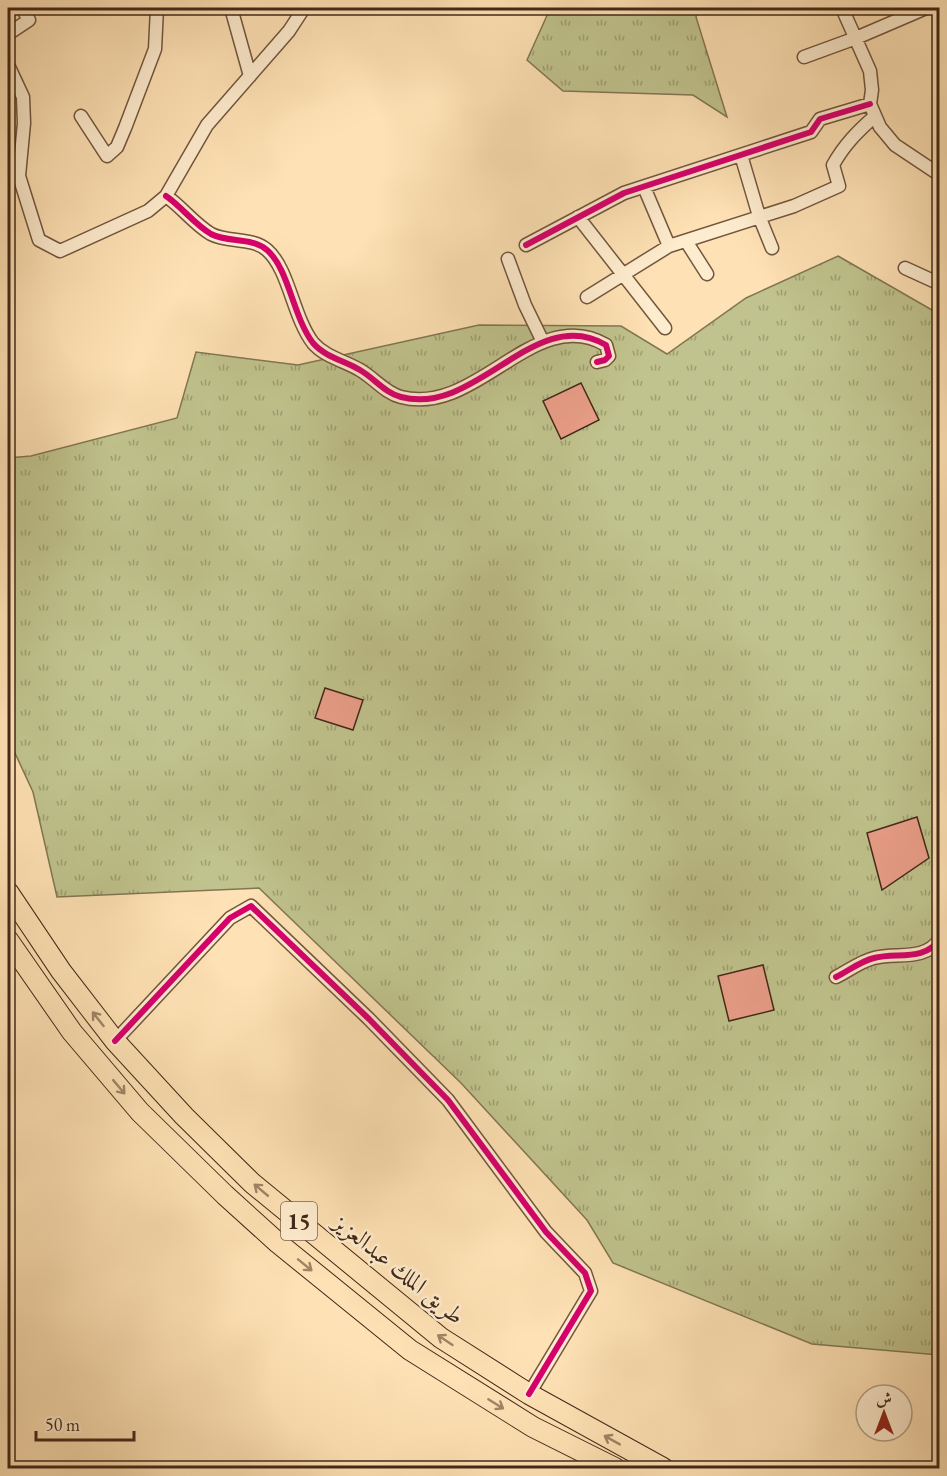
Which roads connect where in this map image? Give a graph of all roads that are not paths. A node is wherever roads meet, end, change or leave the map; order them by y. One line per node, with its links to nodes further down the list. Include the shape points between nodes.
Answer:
1 (22, 8): 9 (street, via 29,20)
2 (157, 8): 15 (street, via 155,49 117,147 107,156)
3 (231, 8): 13 (street)
4 (304, 8): 13 (street)
5 (842, 8): 10 (street)
6 (926, 8): 10 (street)
7 (937, 8): 8 (street)
8 (939, 12)
9 (8, 34)
10 (856, 38): 11 (street); 14 (street, via 870,71)
11 (804, 57)
12 (8, 65): 20 (street, via 23,97 19,176 39,240 60,251 148,211)
13 (250, 76): 20 (street, via 207,125)
14 (870, 104): 16 (street); 17 (street, via 819,119 811,132)
15 (81, 116)
16 (875, 116): 18 (street, via 895,145); 21 (street, via 855,134 833,165 838,186 794,206)
17 (741, 155): 19 (street); 21 (street)
18 (939, 175)
19 (644, 187): 22 (street); 25 (street)
20 (166, 196): 34 (street, via 213,235 255,243 269,252 314,343 360,370 390,394 412,399 441,397 471,385)
21 (759, 216): 23 (street); 26 (street)
22 (578, 217): 24 (street); 29 (street)
23 (686, 241): 25 (street); 30 (street)
24 (526, 245)
25 (669, 246): 29 (street)
26 (772, 248)
27 (508, 258): 34 (street)
28 (905, 268): 31 (street)
29 (623, 273): 32 (street); 33 (street)
30 (707, 274)
31 (939, 284)
32 (587, 297)
33 (665, 328)
34 (543, 342): 35 (street, via 568,335 599,341 606,345 609,356)
35 (597, 362)
36 (8, 892): 40 (highway, طريق الملك عبدالعزيز / 15, one-way to 36, via 61,971)
37 (939, 939): 39 (street, via 935,946 919,954 873,958)
38 (8, 940): 42 (highway, 15, one-way to 42, via 72,1032 140,1112 278,1243 410,1350 533,1427)
39 (836, 977)
40 (115, 1041): 41 (highway, طريق الملك عبدالعزيز / 15, one-way to 40, via 441,1338 252,1183); 41 (street, via 230,918 251,906 448,1100 546,1232 585,1273 591,1291)
41 (530, 1394): 43 (highway, طريق الملك عبدالعزيز / 15, one-way to 41)
42 (615, 1468)
43 (663, 1468)

